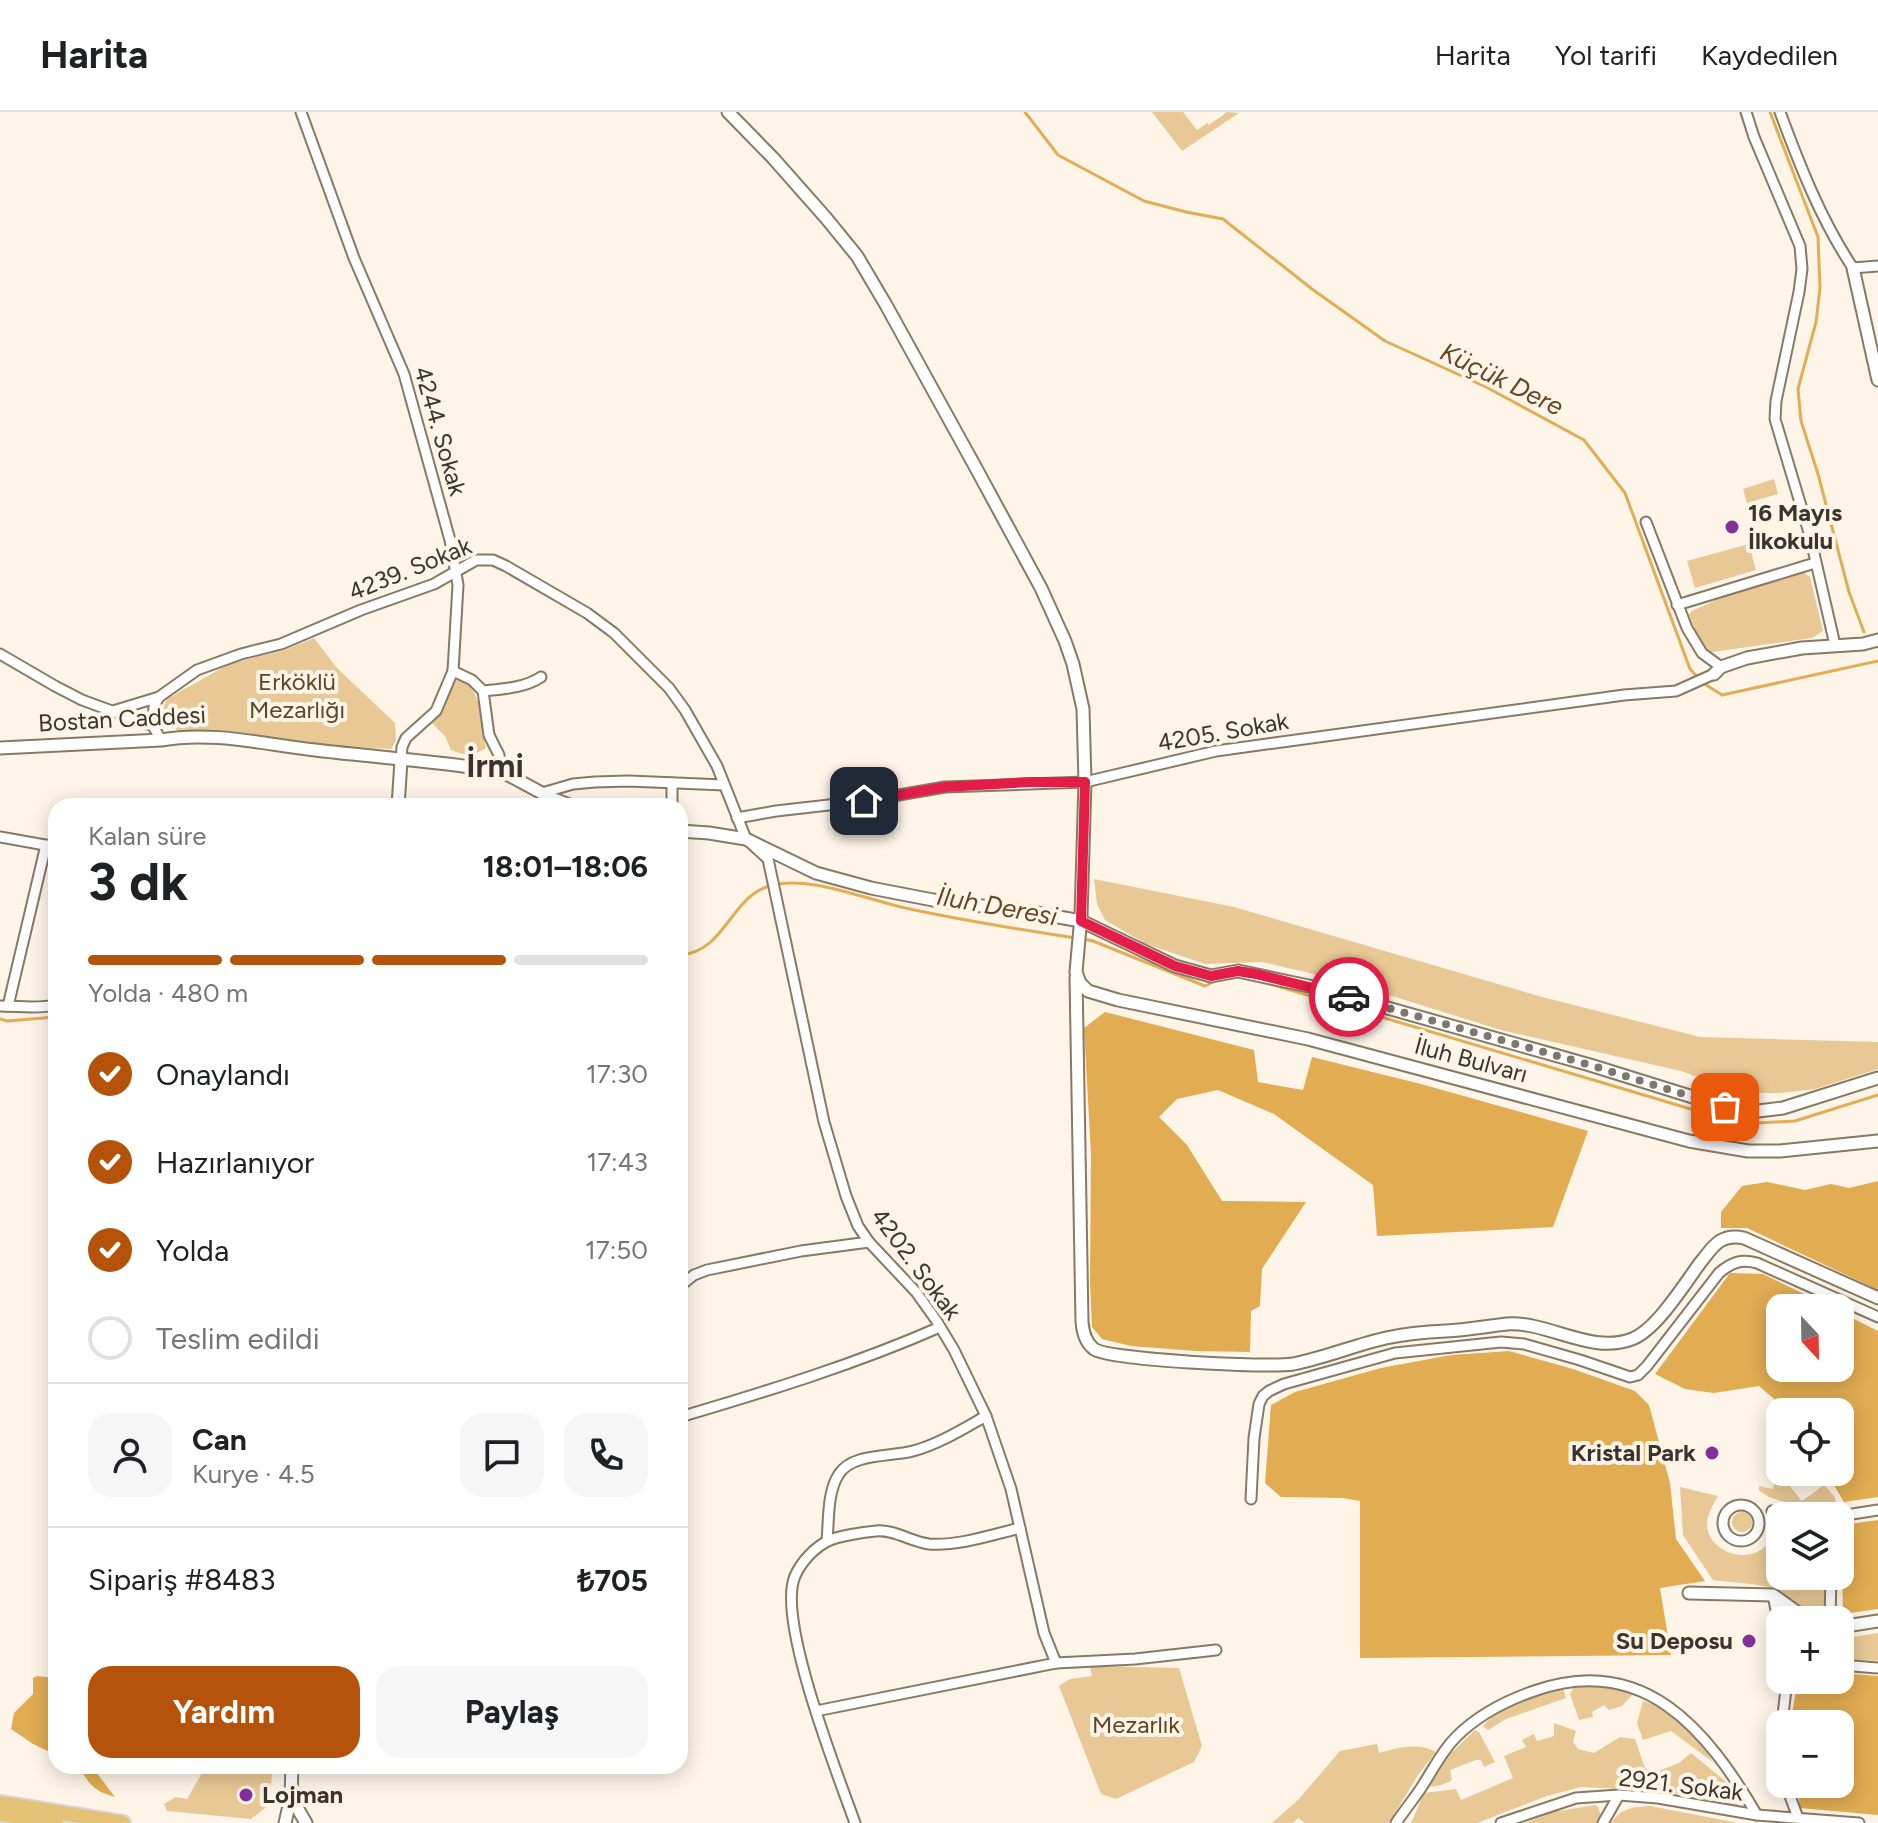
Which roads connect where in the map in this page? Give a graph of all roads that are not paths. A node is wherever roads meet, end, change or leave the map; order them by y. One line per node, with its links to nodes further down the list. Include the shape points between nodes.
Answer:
1 (301, 112): 10 (street, 4244. Sokak, via 354,258 404,374)
2 (728, 112): 26 (street, via 857,256 1034,575 1073,664 1083,709)
3 (1746, 112): 9 (street, via 1800,246 1799,292 1775,419)
4 (1780, 112): 6 (street, via 1834,240)
5 (1875, 266): 6 (street)
6 (1853, 268): 7 (street)
7 (1878, 380)
8 (1646, 522): 11 (street)
9 (1815, 563): 11 (street); 13 (street)
10 (456, 571): 16 (street, 4244. Sokak); 19 (street, 4239. Sokak, via 281,644 197,670); 28 (street, 4239. Sokak, via 476,560 493,560 614,633 669,688)
11 (1677, 605): 15 (street, via 1702,653)
12 (1878, 640): 13 (street)
13 (1835, 645): 15 (street, via 1747,658)
14 (0, 654): 20 (street, via 82,700)
15 (1718, 670): 26 (street, 4205. Sokak, via 1676,691 1265,743)
16 (453, 671): 18 (street); 24 (street, 4244. Sokak, via 436,711 406,738)
17 (541, 677): 18 (street)
18 (483, 691): 25 (street)
19 (159, 697): 20 (street, 4239. Sokak); 21 (street)
20 (113, 711): 21 (street)
21 (153, 726): 22 (street)
22 (161, 740): 23 (street, Bostan Caddesi); 24 (street, Bostan Caddesi, via 217,736)
23 (0, 748)
24 (401, 761): 25 (street, Bostan Caddesi); 30 (street)
25 (501, 771): 29 (street, Bostan Caddesi)
26 (1085, 782): 33 (street, 4205. Sokak, via 945,787); 40 (street)
27 (672, 783): 28 (street); 29 (street, via 584,783); 32 (street)
28 (724, 785): 33 (street, 4239. Sokak)
29 (542, 793): 31 (street, Bostan Caddesi)
30 (399, 798)
31 (554, 798)
32 (672, 798)
33 (737, 818): 36 (street, 4239. Sokak)
34 (688, 832): 36 (street)
35 (0, 837): 37 (street)
36 (746, 839): 39 (street, 4239. Sokak, via 768,859); 40 (street, via 816,873 871,888)
37 (48, 845)
38 (48, 856): 42 (street)
39 (772, 880): 46 (street, 4202. Sokak, via 824,1122 846,1196)
40 (1080, 924): 41 (street); 44 (street, via 1175,966 1211,976 1238,971 1313,987 1725,1107 1783,1108)
41 (1076, 966): 45 (street, İluh Bulvarı, via 1080,983 1099,995 1308,1039 1689,1141 1748,1151); 48 (street, via 1082,1322 1083,1334 1095,1350 1276,1366 1417,1331 1510,1324 1590,1341 1622,1342 1651,1325 1716,1243 1731,1237 1744,1238)
42 (4, 1006): 43 (street)
43 (48, 1006)
44 (1878, 1078)
45 (1878, 1141)
46 (869, 1242): 47 (street, via 707,1270); 50 (street, 4202. Sokak, via 916,1292)
47 (688, 1280)
48 (1878, 1298)
49 (1878, 1317): 53 (street, via 1742,1261 1719,1273 1638,1375 1501,1342 1395,1353 1303,1378 1269,1391 1259,1404)
50 (940, 1327): 51 (street, via 884,1351); 52 (street, 4202. Sokak)
51 (688, 1415)
52 (986, 1416): 60 (street, 4202. Sokak); 61 (street, via 916,1450 848,1464 833,1487)
53 (1251, 1499)
54 (1748, 1506): 55 (street); 59 (street); 59 (street, via 1730,1509 1723,1520 1725,1532 1745,1541)
55 (1766, 1510)
56 (1878, 1510): 57 (street)
57 (1854, 1514)
58 (1766, 1517): 59 (street)
59 (1759, 1525)
60 (1020, 1528): 61 (street, via 946,1544 881,1531); 69 (street, 4202. Sokak)
61 (827, 1541): 72 (street, via 801,1565 791,1592 796,1636)
62 (1689, 1593): 63 (street)
63 (1773, 1595): 64 (street); 65 (street)
64 (1775, 1606)
65 (1788, 1606)
66 (1878, 1621): 67 (street)
67 (1854, 1625)
68 (1216, 1650): 69 (street)
69 (1056, 1663): 72 (street)
70 (1854, 1666): 71 (street)
71 (1878, 1668)
72 (816, 1711): 87 (street)
73 (292, 1774): 75 (street)
74 (1619, 1795): 79 (street, 2921. Sokak); 88 (street, 2921. Sokak, via 1576,1798); 89 (street)
75 (291, 1797): 85 (street); 86 (street)
76 (1791, 1798): 80 (street)
77 (0, 1803): 84 (main road)
78 (0, 1814): 83 (main road)
79 (1757, 1815): 81 (street, 2921. Sokak); 82 (street, via 1698,1731 1672,1709 1625,1684 1600,1679 1546,1686 1493,1708 1442,1751)
80 (1798, 1818): 81 (street, 2921. Sokak); 90 (street, 2921. Sokak)
81 (1771, 1820)
82 (1398, 1822)
83 (56, 1823)
84 (123, 1823)
85 (285, 1823)
86 (306, 1823)
87 (855, 1823)
88 (1501, 1823)
89 (1603, 1823)
90 (1859, 1823)

